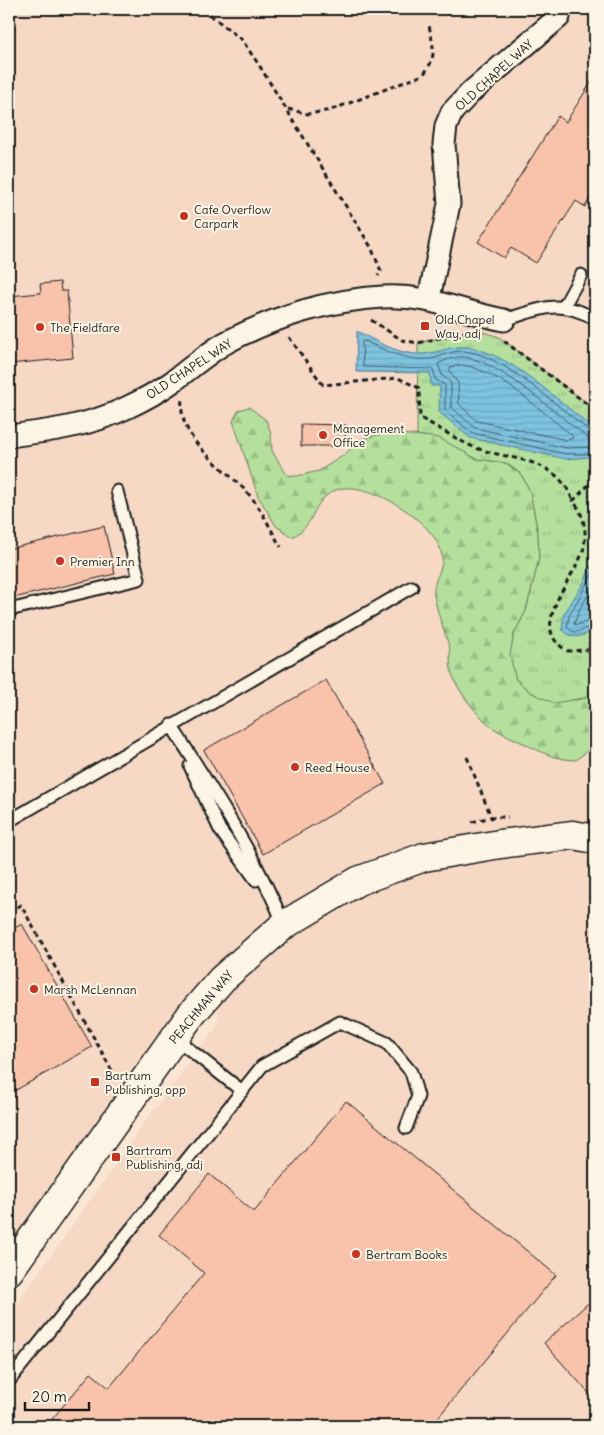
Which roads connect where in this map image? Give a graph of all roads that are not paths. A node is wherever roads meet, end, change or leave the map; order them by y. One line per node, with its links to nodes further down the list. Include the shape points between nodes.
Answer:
1 (554, 9): 3 (street, OLD CHAPEL WAY, via 559,17 452,112 444,144 449,204)
2 (581, 275): 4 (lane)
3 (429, 298): 6 (street, OLD CHAPEL WAY, via 475,323); 7 (street, OLD CHAPEL WAY, via 384,296 363,309 282,318 226,342 170,384 125,408 69,428)
4 (564, 306): 5 (lane, via 578,309); 6 (lane)
5 (595, 319)
6 (504, 320)
7 (9, 436)
8 (117, 491): 10 (lane, via 139,579)
9 (412, 587): 11 (lane)
10 (9, 610)
11 (170, 726): 12 (lane); 14 (lane, via 220,830)
12 (9, 821)
13 (595, 839): 14 (street, PEACHMAN WAY, via 573,835 424,857)
14 (280, 915): 15 (street, PEACHMAN WAY)
15 (174, 1037): 16 (lane); 18 (street, PEACHMAN WAY)
16 (242, 1091): 17 (lane, via 262,1066 340,1022 387,1043 411,1072 418,1096); 19 (lane)
17 (406, 1128)
18 (9, 1271)
19 (9, 1381)

